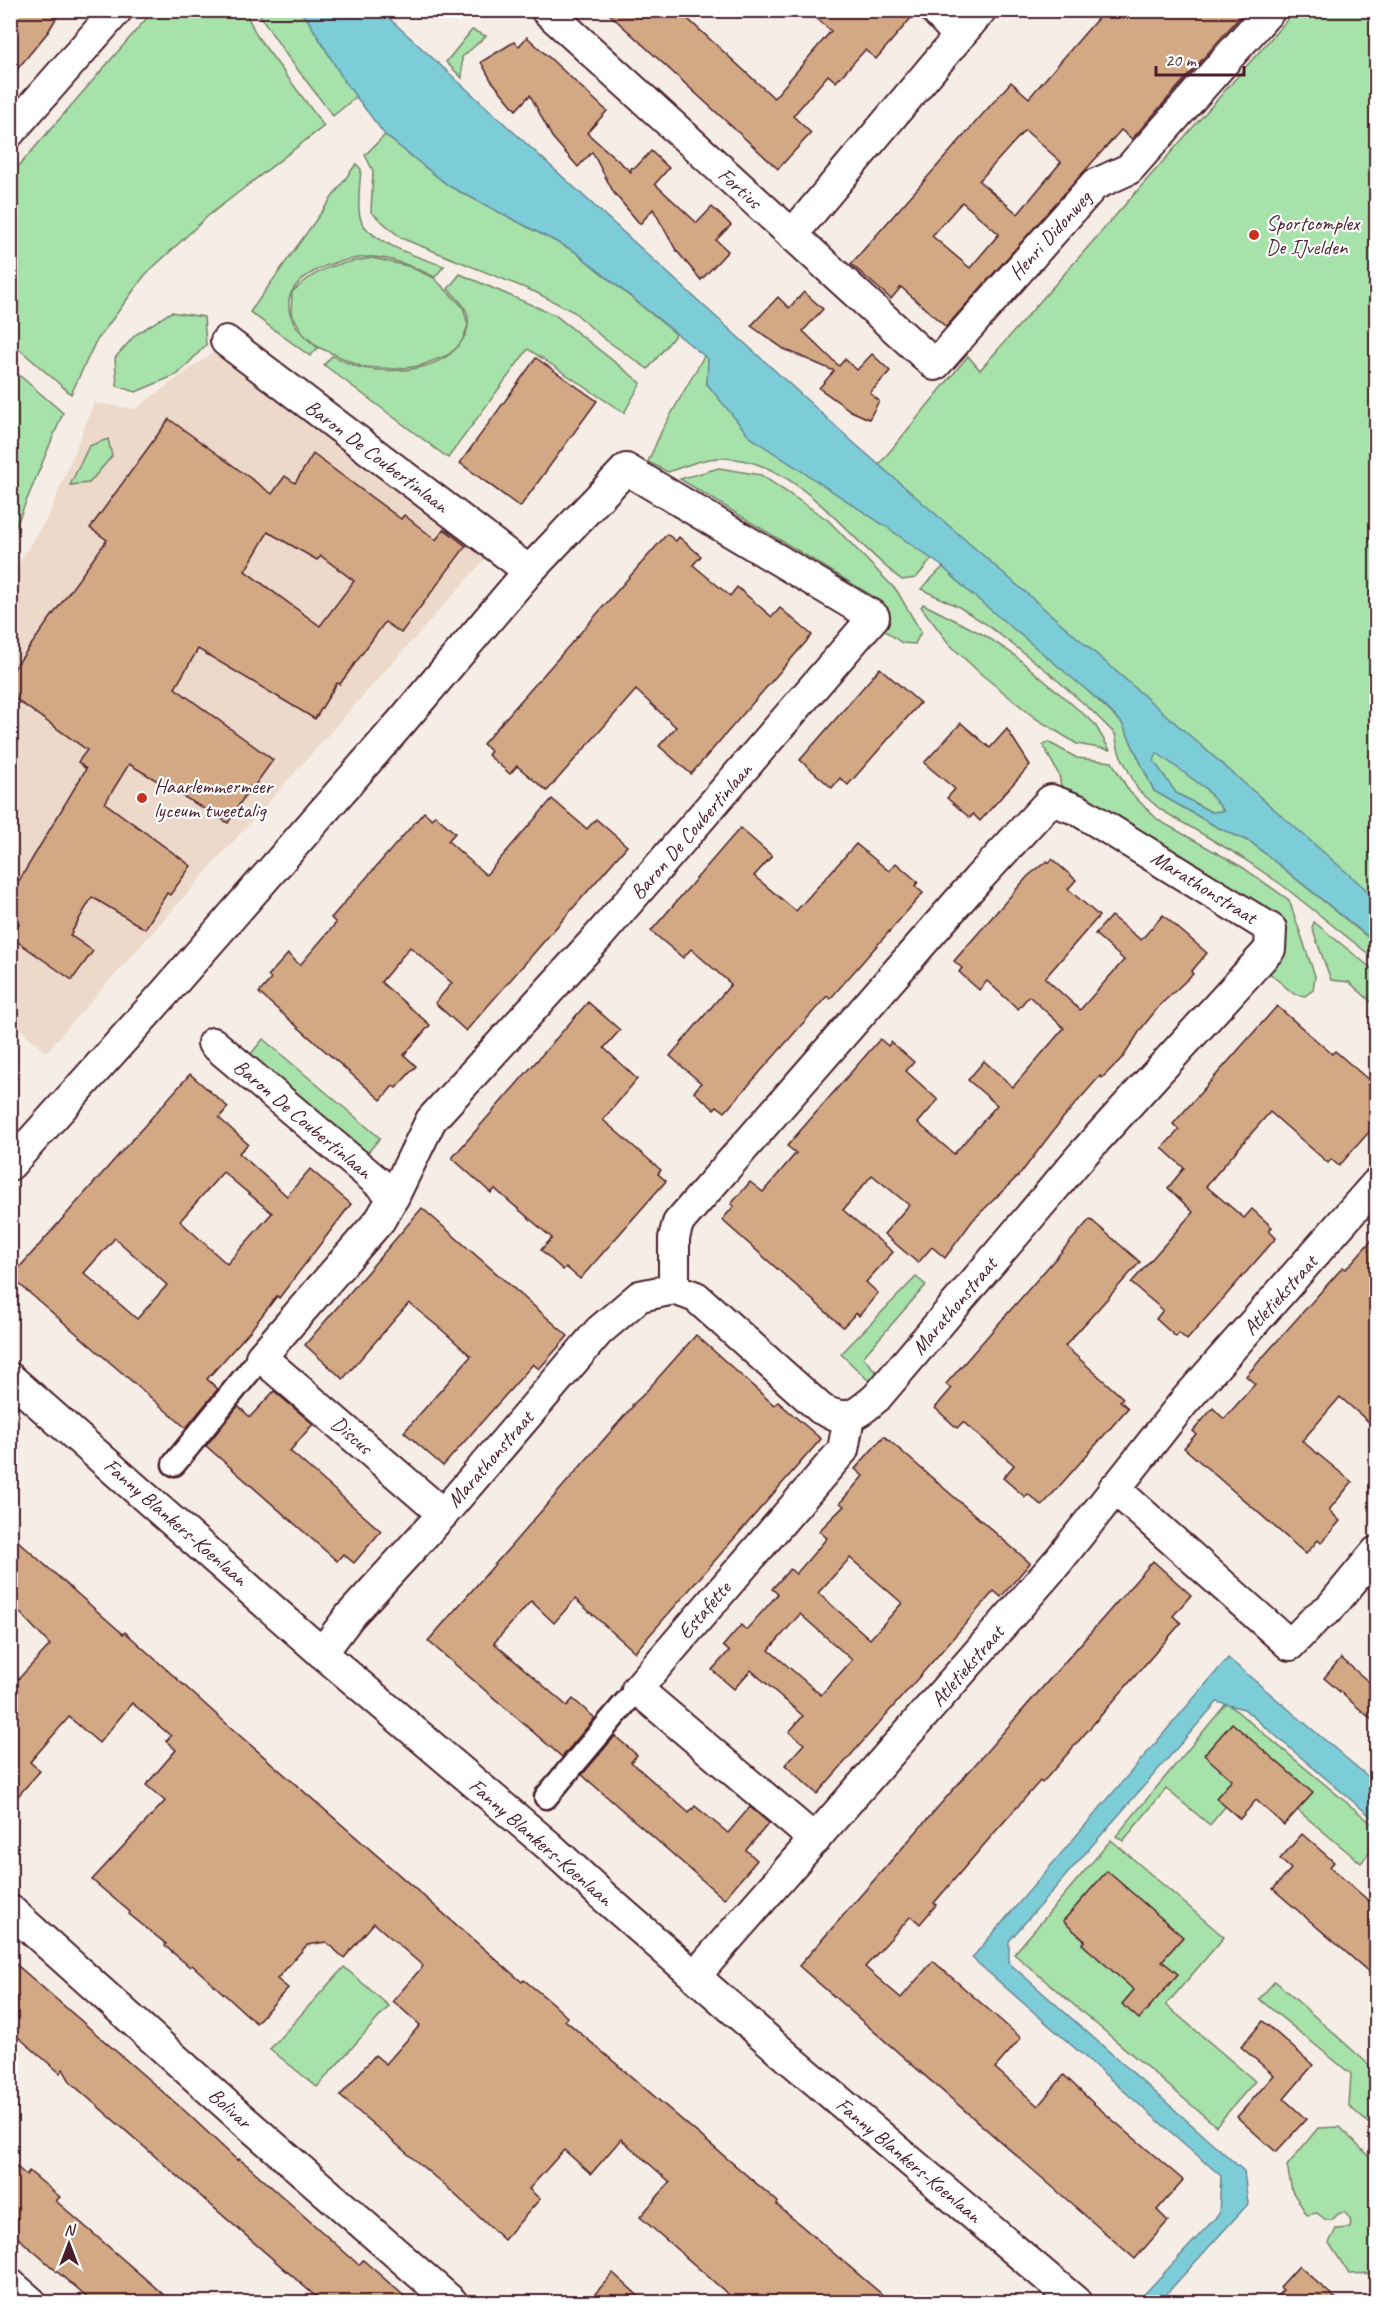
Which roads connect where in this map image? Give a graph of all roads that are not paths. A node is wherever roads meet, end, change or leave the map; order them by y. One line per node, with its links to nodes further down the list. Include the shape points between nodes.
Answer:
1 (117, 10): 7 (street)
2 (546, 10): 8 (street, Fortius)
3 (935, 10): 6 (street)
4 (981, 10): 6 (street)
5 (1270, 10): 10 (street, Henri Didonweg, via 1129,169 1094,185)
6 (959, 36): 8 (street)
7 (10, 132)
8 (792, 235): 10 (street, Fortius)
9 (226, 341): 11 (street, Baron De Coubertinlaan)
10 (935, 364)
11 (529, 571): 13 (street, Baron De Coubertinlaan, via 163,995); 15 (street, Baron De Coubertinlaan, via 626,469 874,617 614,920 430,1120)
12 (213, 1043): 15 (street, Baron De Coubertinlaan)
13 (10, 1165)
14 (1377, 1184): 21 (street, Atletiekstraat, via 1184,1402)
15 (394, 1196): 17 (street, via 380,1220)
16 (674, 1289): 19 (street, via 696,1297 821,1409 836,1417); 19 (street, Marathonstraat, via 674,1238 678,1223 688,1210 1051,800 1078,810 1271,928 1270,949 1082,1155 877,1397); 22 (street, Marathonstraat, via 640,1296 599,1331)
17 (261, 1357): 20 (street); 22 (street, Discus)
18 (10, 1378): 24 (street, Fanny Blankers-Koenlaan)
19 (849, 1417): 25 (street, Estafette, via 843,1449)
20 (174, 1464)
21 (1114, 1488): 23 (street, via 1290,1645 1330,1608); 27 (street, Atletiekstraat, via 1059,1560)
22 (443, 1514): 24 (street, Marathonstraat, via 349,1617)
23 (1377, 1552)
24 (322, 1653): 29 (street, Fanny Blankers-Koenlaan)
25 (637, 1689): 26 (street, Estafette); 27 (street)
26 (546, 1797)
27 (815, 1840): 29 (street, Atletiekstraat)
28 (10, 1910): 32 (street, Bolivar)
29 (695, 1976): 33 (street, Fanny Blankers-Koenlaan)
30 (10, 2284): 31 (street)
31 (31, 2302)
32 (452, 2302)
33 (1076, 2302)

